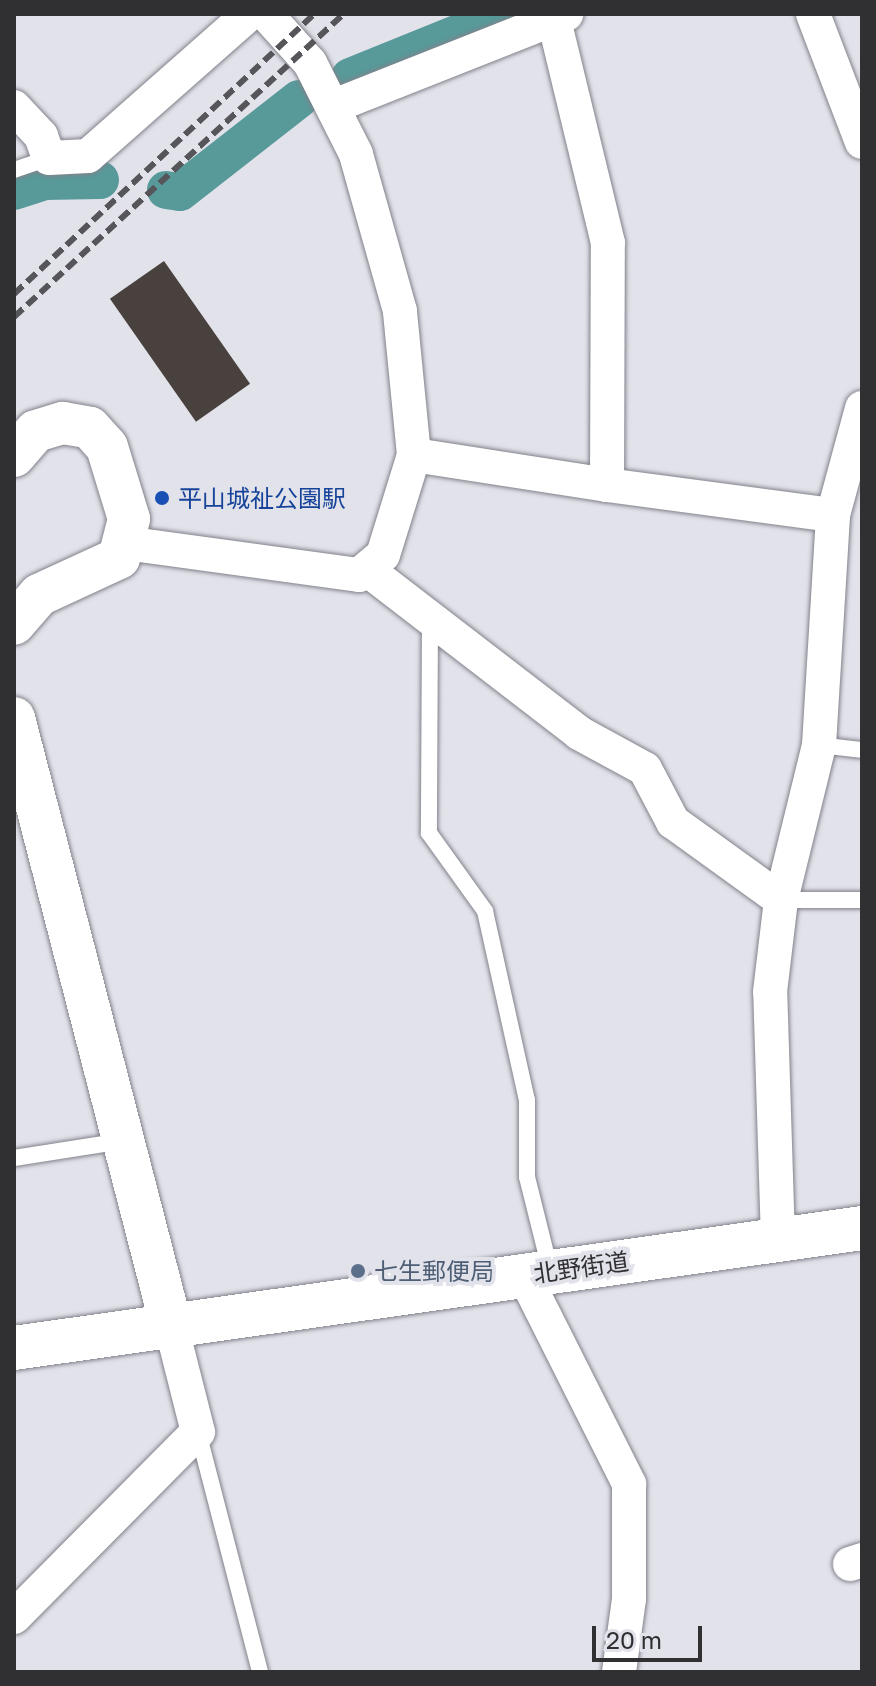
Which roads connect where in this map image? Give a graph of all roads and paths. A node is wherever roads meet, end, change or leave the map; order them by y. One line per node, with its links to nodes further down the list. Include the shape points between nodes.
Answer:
1 (249, 14): 9 (street, via 88,156)
2 (266, 14): 6 (street, via 310,63)
3 (813, 14): 5 (street)
4 (560, 17): 6 (street); 14 (street, via 608,243)
5 (853, 87): 8 (street)
6 (334, 106): 12 (street, via 384,243 400,311)
7 (14, 107): 9 (street, via 41,136)
8 (862, 142)
9 (49, 158): 10 (lane)
10 (14, 170)
11 (862, 408): 15 (street)
12 (414, 455): 14 (street); 17 (street, via 383,555)
13 (14, 456): 16 (street, via 36,431 63,423 90,428 107,447 119,481 129,519)
14 (607, 485): 15 (street)
15 (833, 515): 21 (street)
16 (125, 543): 17 (street, via 292,570); 19 (street, via 105,568 39,595)
17 (369, 571): 18 (street)
18 (430, 620): 23 (street, via 579,733 645,769 673,822); 29 (lane, via 429,833 485,911 527,1100 527,1177)
19 (14, 624)
20 (14, 718): 25 (street)
21 (819, 745): 22 (lane); 23 (street)
22 (862, 750)
23 (781, 900): 24 (lane); 28 (street, via 770,992)
24 (862, 900)
25 (125, 1141): 26 (lane); 30 (street)
26 (14, 1158)
27 (862, 1228): 28 (main road, 北野街道)
28 (778, 1240): 29 (main road, 北野街道)
29 (537, 1273): 30 (main road, 北野街道); 35 (street, via 629,1484 629,1599)
30 (171, 1325): 31 (main road, 北野街道); 32 (street)
31 (14, 1348)
32 (198, 1432): 33 (street); 34 (lane)
33 (14, 1617)
34 (260, 1672)
35 (619, 1672)

